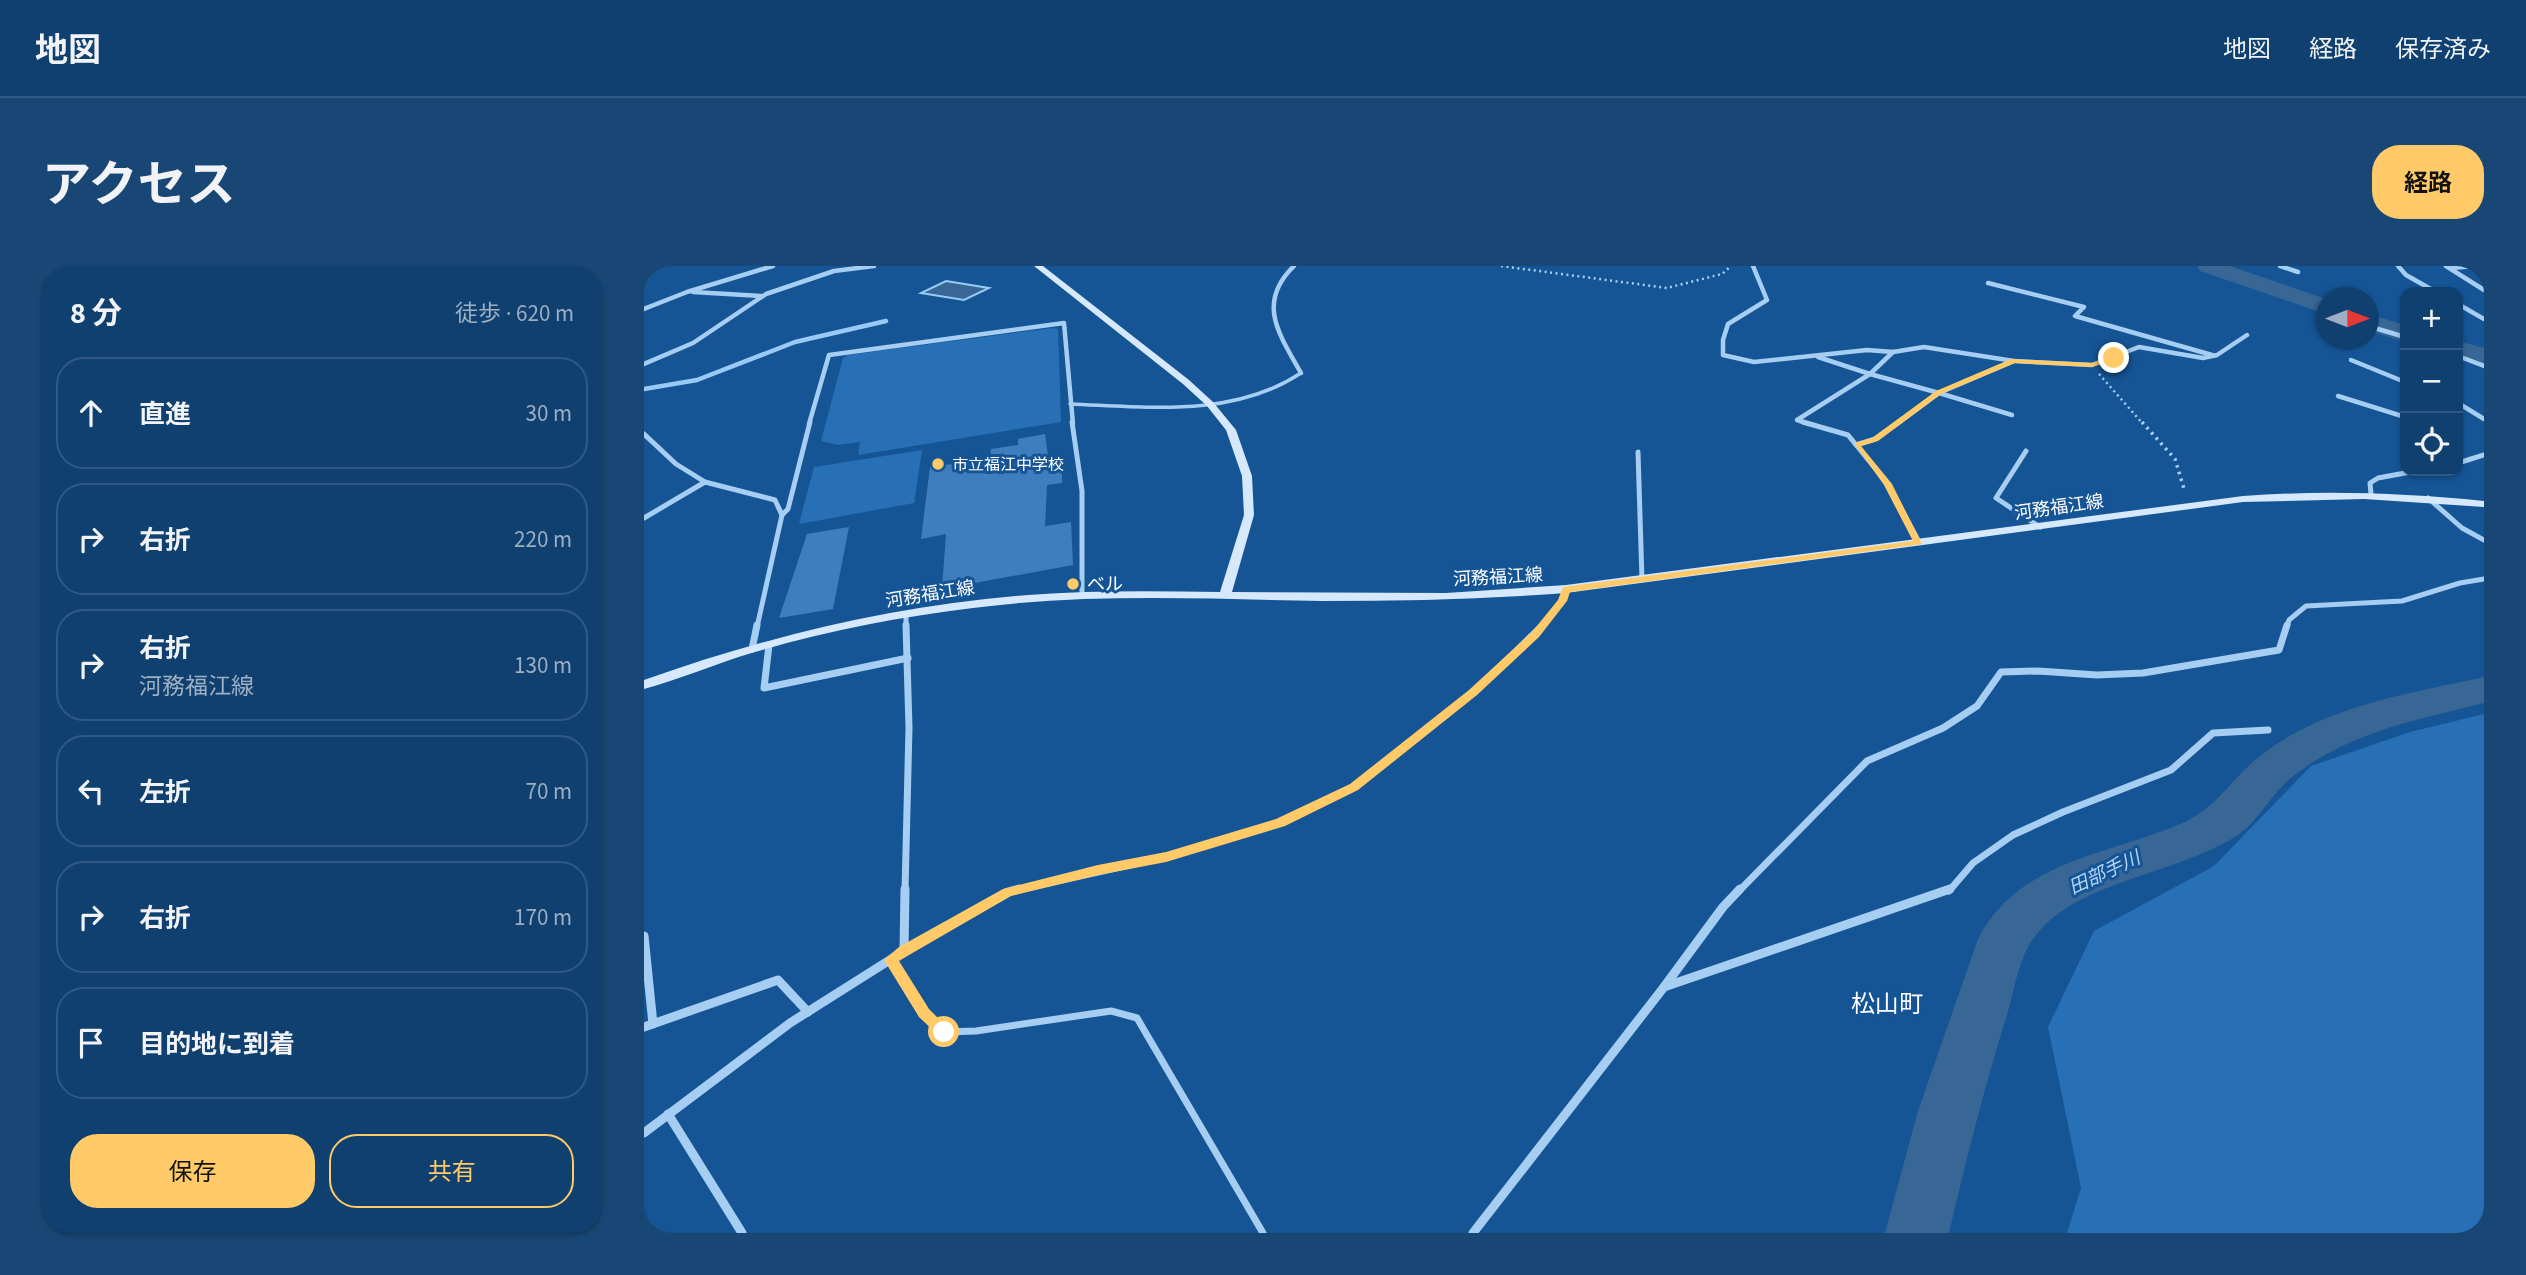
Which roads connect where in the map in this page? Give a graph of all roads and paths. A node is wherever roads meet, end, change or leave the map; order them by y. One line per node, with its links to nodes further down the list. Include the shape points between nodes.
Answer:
1 (744, 266): 13 (street)
2 (773, 266): 13 (street)
3 (874, 266): 19 (street, via 834,271)
4 (1038, 266): 41 (main road)
5 (1294, 266): 35 (street, via 1278,282 1275,315)
6 (1501, 266): 7 (path, via 1668,288 1723,274)
7 (1731, 266)
8 (1753, 266): 27 (street, via 1766,287 1767,300 1752,313 1729,321 1722,330 1723,355 1754,362)
9 (2280, 266): 14 (street)
10 (2398, 266): 16 (street)
11 (2477, 266): 12 (street)
12 (2448, 267): 17 (street)
13 (754, 271): 18 (street)
14 (2298, 272)
15 (1988, 283): 28 (street, via 2084,307 2075,316)
16 (2427, 287)
17 (2484, 290)
18 (687, 292): 19 (street); 21 (street)
19 (762, 296): 32 (street, via 693,343)
20 (2463, 307): 22 (street)
21 (644, 309)
22 (2483, 318)
23 (2379, 329): 25 (street)
24 (2247, 335): 28 (street)
25 (2400, 336)
26 (1893, 352): 27 (street); 31 (street, via 1941,348); 36 (street)
27 (1814, 356): 36 (street)
28 (2213, 356): 33 (street, via 2139,347)
29 (2463, 358): 34 (street)
30 (2351, 360): 37 (street)
31 (2014, 361): 33 (street); 38 (street)
32 (644, 364)
33 (2092, 365): 57 (path, via 2175,459)
34 (2484, 366)
35 (1301, 373): 41 (lane, via 1272,391)
36 (1870, 374): 38 (street); 47 (street, via 1797,420 1848,435)
37 (2400, 380)
38 (1938, 393): 43 (street); 47 (street, via 1875,439)
39 (2338, 396): 44 (street)
40 (1070, 404): 41 (lane); 58 (street, via 1065,323 829,355 788,509); 66 (street, via 1082,491)
41 (1210, 404): 67 (main road, via 1231,430 1249,492 1245,534)
42 (2463, 407): 45 (street)
43 (2012, 415)
44 (2400, 415)
45 (2484, 419)
46 (644, 435): 53 (street)
47 (1856, 444): 62 (street, via 1888,484)
48 (2026, 451): 60 (street, via 1996,498)
49 (1638, 452): 64 (street)
50 (2484, 454): 51 (street)
51 (2463, 461)
52 (2400, 474): 54 (street, via 2370,483)
53 (705, 482): 58 (street, via 775,500); 59 (street)
54 (2371, 494): 55 (main road, 河務福江線); 57 (main road, 河務福江線, via 2301,494)
55 (2428, 498): 56 (main road, 河務福江線); 61 (street, via 2462,528)
56 (2484, 504)
57 (2192, 506): 60 (main road, 河務福江線)
58 (782, 515): 70 (street)
59 (644, 518)
60 (2040, 527): 62 (main road, 河務福江線)
61 (2484, 540)
62 (1919, 542): 64 (main road, 河務福江線)
63 (2484, 579): 77 (street, via 2402,601 2306,606 2289,620 2279,650 2157,671 2098,675 2031,668 2001,672 1977,706 1943,728 1867,761 1723,907)
64 (1642, 580): 65 (main road, 河務福江線)
65 (1566, 589): 67 (main road, 河務福江線, via 1474,597); 75 (street, via 1536,634 1414,742 1354,787 1281,822 1166,857 1008,892)
66 (1082, 596): 67 (main road, 河務福江線); 68 (main road, 河務福江線)
67 (1225, 596)
68 (906, 615): 69 (main road, 河務福江線); 71 (street)
69 (769, 645): 70 (main road, 河務福江線); 71 (street, via 764,688)
70 (752, 649): 72 (main road, 河務福江線)
71 (908, 658): 75 (street)
72 (644, 685)
73 (2268, 730): 77 (street, via 2213,733 2171,770 2012,835 1973,863 1948,892)
74 (644, 936): 79 (street)
75 (904, 951): 76 (street)
76 (891, 960): 78 (street); 83 (lane, via 924,1013 944,1032 1111,1011 1138,1018)
77 (1664, 987): 84 (street)
78 (808, 1012): 79 (street, via 778,980); 80 (street)
79 (649, 1026)
80 (668, 1114): 81 (street); 82 (street)
81 (644, 1133)
82 (742, 1233)
83 (1263, 1233)
84 (1474, 1233)

